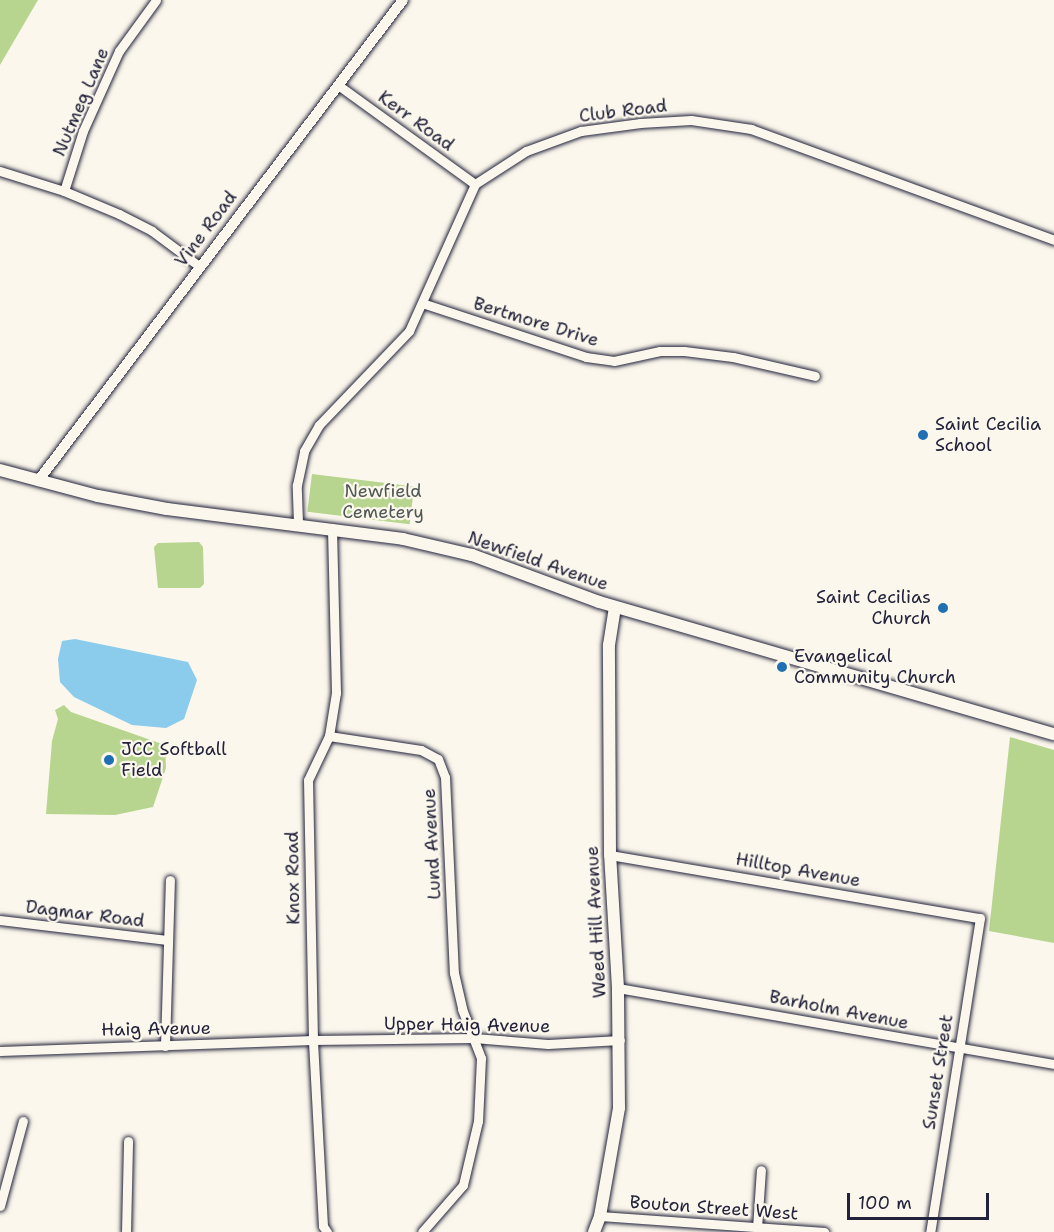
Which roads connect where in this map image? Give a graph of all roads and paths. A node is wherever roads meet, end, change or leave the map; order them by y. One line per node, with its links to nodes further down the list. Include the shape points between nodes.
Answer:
1 (156, 0): 6 (street, Nutmeg Lane, via 118,51 83,131)
2 (403, 0): 3 (street, Vine Road)
3 (338, 85): 5 (street, Kerr Road); 8 (street, Vine Road)
4 (0, 171): 6 (street)
5 (475, 184): 7 (street, Club Road, via 526,151 581,131 691,120 751,129); 9 (street, via 446,244)
6 (64, 191): 8 (street, via 152,231)
7 (1054, 240)
8 (199, 266): 12 (street, Vine Road)
9 (425, 304): 10 (street, Bertmore Drive, via 586,357 615,361 660,351 684,351 732,357); 13 (street, via 409,332 319,425 304,451 297,485)
10 (815, 376)
11 (0, 470): 12 (main road, Newfield Avenue)
12 (38, 481): 13 (main road, Newfield Avenue, via 167,509)
13 (298, 524): 14 (main road, Newfield Avenue)
14 (332, 528): 15 (main road, Newfield Avenue, via 471,555); 17 (street, Knox Road, via 336,693)
15 (615, 607): 16 (main road, Newfield Avenue); 18 (main road, Weed Hill Avenue, via 609,645)
16 (1054, 734)
17 (329, 736): 24 (street, Lund Avenue, via 421,750 438,759 445,777 454,973); 25 (street, Knox Road, via 308,780)
18 (610, 855): 20 (street, Hilltop Avenue); 23 (main road, Weed Hill Avenue)
19 (170, 880): 22 (street)
20 (980, 918): 28 (street, Sunset Street)
21 (0, 920): 22 (street, Dagmar Road)
22 (167, 940): 27 (street)
23 (618, 988): 26 (main road, Weed Hill Avenue); 28 (street, Barholm Avenue)
24 (474, 1038): 25 (street, Upper Haig Avenue); 26 (street, Upper Haig Avenue, via 548,1044); 39 (street, via 481,1058 478,1121 463,1185)
25 (313, 1040): 27 (street, Haig Avenue); 38 (street, Knox Road, via 323,1226)
26 (620, 1040): 35 (main road, Weed Hill Avenue, via 619,1108)
27 (165, 1046): 29 (street, Haig Avenue)
28 (957, 1049): 30 (street, Barholm Avenue); 42 (street, Sunset Street)
29 (0, 1051)
30 (1054, 1064)
31 (23, 1121): 34 (street)
32 (128, 1141): 37 (street)
33 (761, 1170): 36 (street)
34 (0, 1206)
35 (600, 1216): 36 (street, Bouton Street West); 40 (main road, Weed Hill Avenue)
36 (757, 1228): 41 (street, Bouton Street West)
37 (126, 1232)
38 (327, 1232)
39 (422, 1232)
40 (594, 1232)
41 (822, 1232)
42 (930, 1232)

